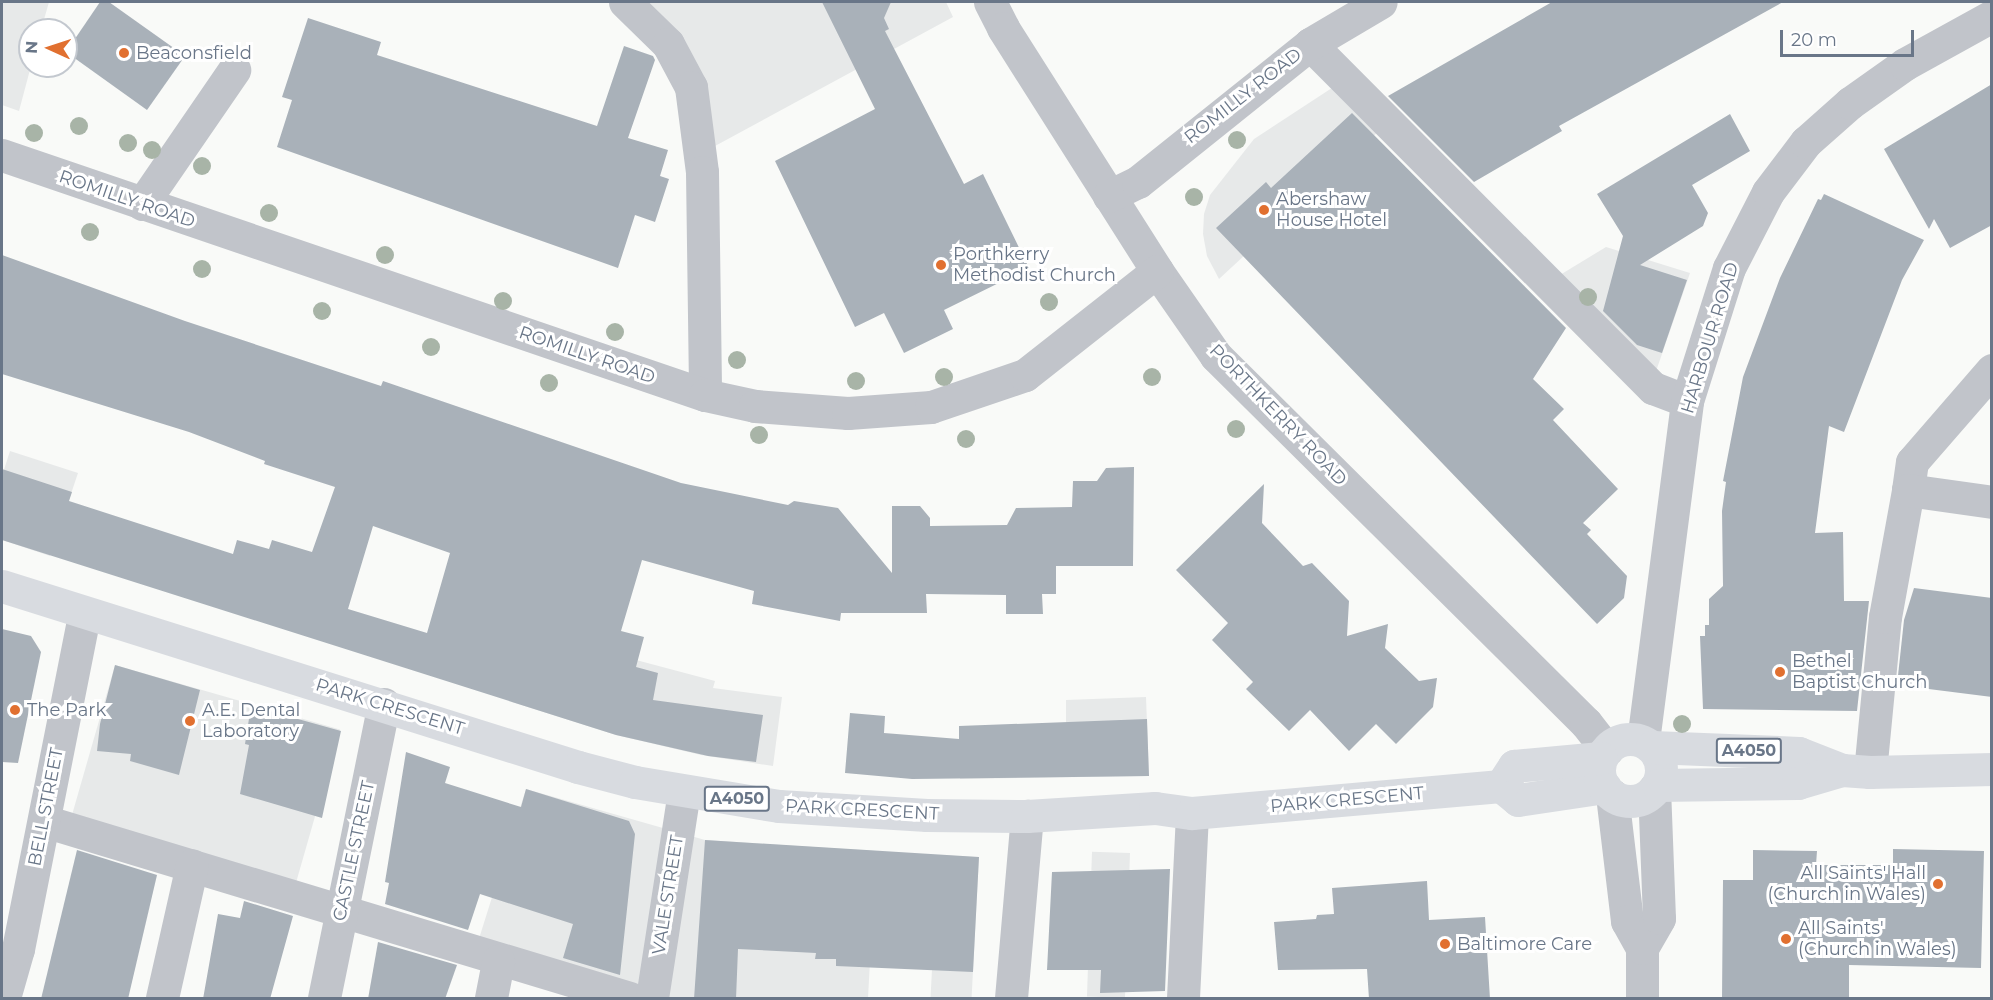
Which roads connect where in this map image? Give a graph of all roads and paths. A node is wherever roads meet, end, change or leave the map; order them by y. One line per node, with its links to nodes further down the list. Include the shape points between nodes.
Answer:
1 (625, 2): 12 (street, via 668,44 691,87 701,163)
2 (990, 2): 8 (street, PORTHKERRY ROAD)
3 (1382, 2): 5 (street, ROMILLY ROAD)
4 (1992, 16): 13 (street, HARBOUR ROAD, via 1905,64 1850,103 1806,142 1768,192 1729,268)
5 (1310, 44): 8 (street, ROMILLY ROAD, via 1138,182); 13 (street, via 1653,388)
6 (234, 70): 9 (street)
7 (2, 155): 9 (street, ROMILLY ROAD)
8 (1109, 195): 10 (street, PORTHKERRY ROAD)
9 (142, 204): 12 (street, ROMILLY ROAD)
10 (1157, 271): 12 (street, ROMILLY ROAD, via 1025,375 931,407 848,413 755,406); 22 (street, PORTHKERRY ROAD, via 1216,356 1586,723)
11 (1992, 370): 14 (street, via 1912,462)
12 (705, 395)
13 (1687, 401): 19 (street, HARBOUR ROAD)
14 (1908, 490): 15 (street); 21 (street)
15 (1992, 502)
16 (2, 586): 17 (main road, PARK CRESCENT / A4050)
17 (84, 615): 18 (main road, PARK CRESCENT / A4050); 27 (street, BELL STREET)
18 (384, 704): 24 (main road, PARK CRESCENT / A4050, via 578,766); 29 (street, CASTLE STREET)
19 (1648, 744): 21 (main road, A4050, via 1799,753); 22 (main road, A4050, via 1623,739); 23 (main road, via 1661,765)
20 (1992, 769): 21 (main road, A4050)
21 (1856, 771): 23 (main road, A4050, via 1798,783)
22 (1606, 773): 23 (main road, A4050, via 1631,801); 25 (main road, PARK CRESCENT / A4050, via 1514,766 1501,786); 30 (street, via 1627,921)
23 (1656, 787): 30 (street, via 1659,918)
24 (684, 791): 26 (main road, PARK CRESCENT / A4050, via 780,806); 37 (street, VALE STREET)
25 (1192, 813): 26 (main road, PARK CRESCENT / A4050, via 1155,808); 39 (street)
26 (1027, 816): 38 (street)
27 (44, 821): 28 (street); 32 (street, BELL STREET)
28 (192, 865): 29 (street); 33 (street)
29 (341, 911): 31 (street); 34 (street, CASTLE STREET)
30 (1642, 948): 40 (street)
31 (498, 961): 35 (street); 36 (street)
32 (4, 999)
33 (162, 999)
34 (324, 999)
35 (491, 999)
36 (630, 999)
37 (652, 999)
38 (1011, 999)
39 (1183, 999)
40 (1642, 999)

